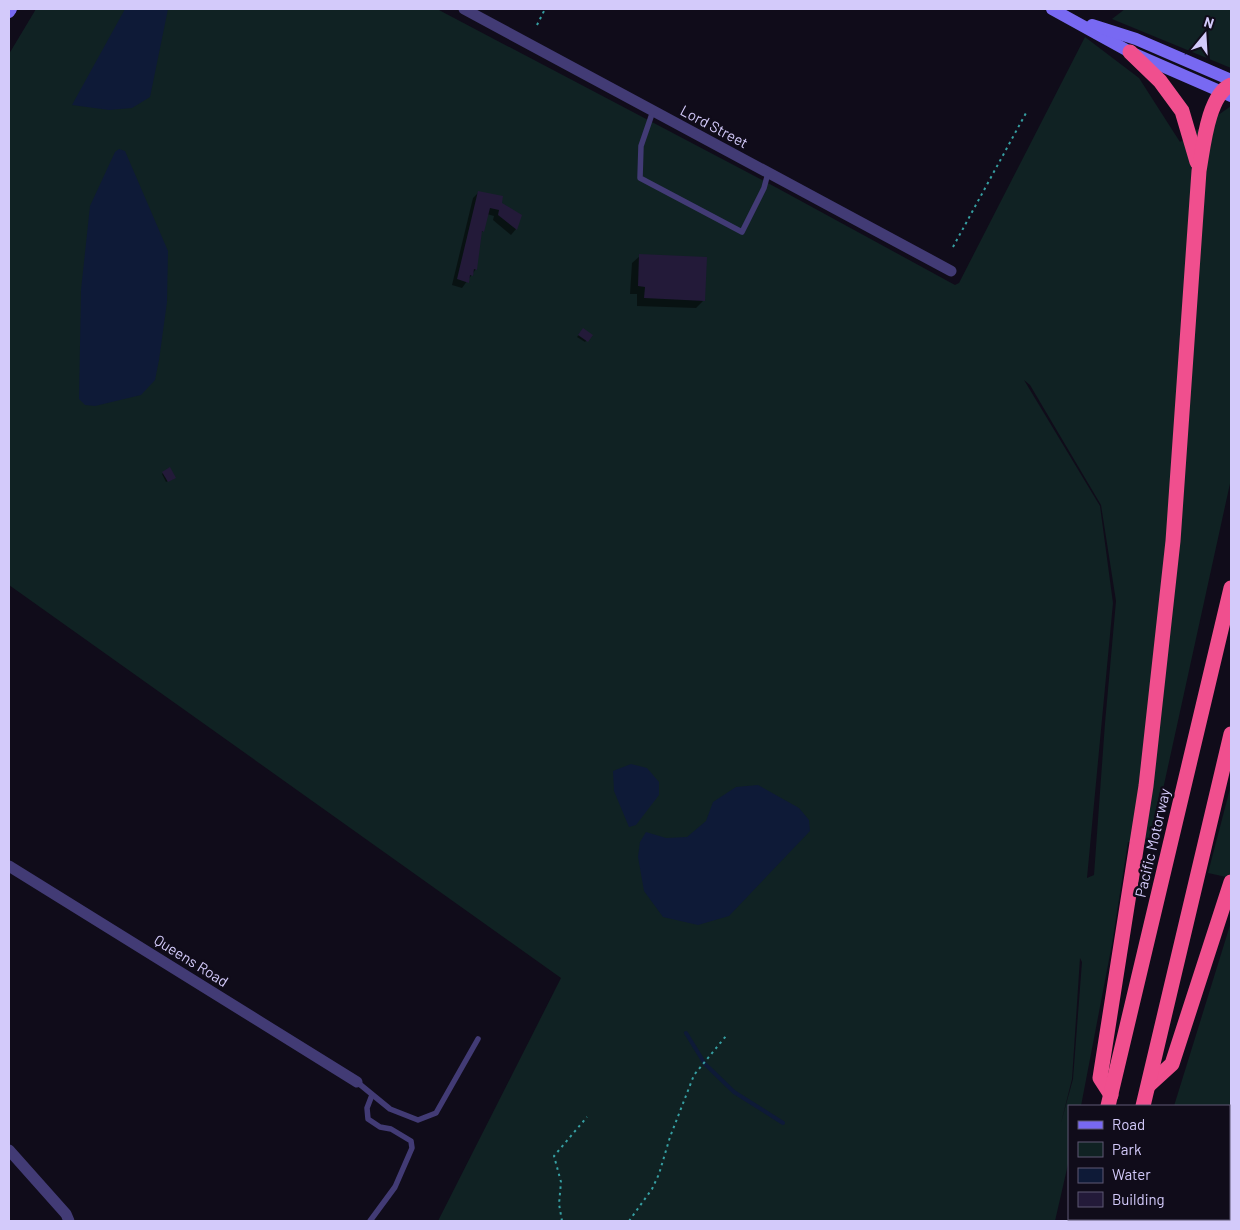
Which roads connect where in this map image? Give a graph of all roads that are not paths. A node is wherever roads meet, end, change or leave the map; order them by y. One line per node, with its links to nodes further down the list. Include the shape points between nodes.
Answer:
1 (11, 9): 4 (main road)
2 (464, 9): 9 (street, Lord Street)
3 (1052, 9): 5 (main road)
4 (9, 12)
5 (1068, 12): 6 (main road); 7 (main road)
6 (1130, 52): 8 (main road); 10 (highway, via 1160,81 1182,112)
7 (1231, 80)
8 (1228, 91): 10 (highway, via 1210,117)
9 (653, 111): 11 (street, Lord Street); 11 (lane, via 641,146 640,178 742,232)
10 (1199, 171): 21 (highway, via 1174,540 1146,786 1100,1078)
11 (768, 173): 12 (street, Lord Street)
12 (951, 271)
13 (1231, 588): 21 (highway, Pacific Motorway)
14 (1231, 734): 19 (highway)
15 (9, 866): 18 (street, Queens Road)
16 (1231, 882): 19 (highway, via 1172,1064)
17 (478, 1039): 20 (lane, via 436,1113 418,1120 390,1109)
18 (357, 1082): 20 (lane)
19 (1149, 1085): 22 (highway)
20 (372, 1095): 25 (lane, via 367,1108 368,1119 411,1141 412,1148 395,1187)
21 (1109, 1101)
22 (1144, 1105)
23 (9, 1150): 24 (street)
24 (69, 1221)
25 (370, 1221)

